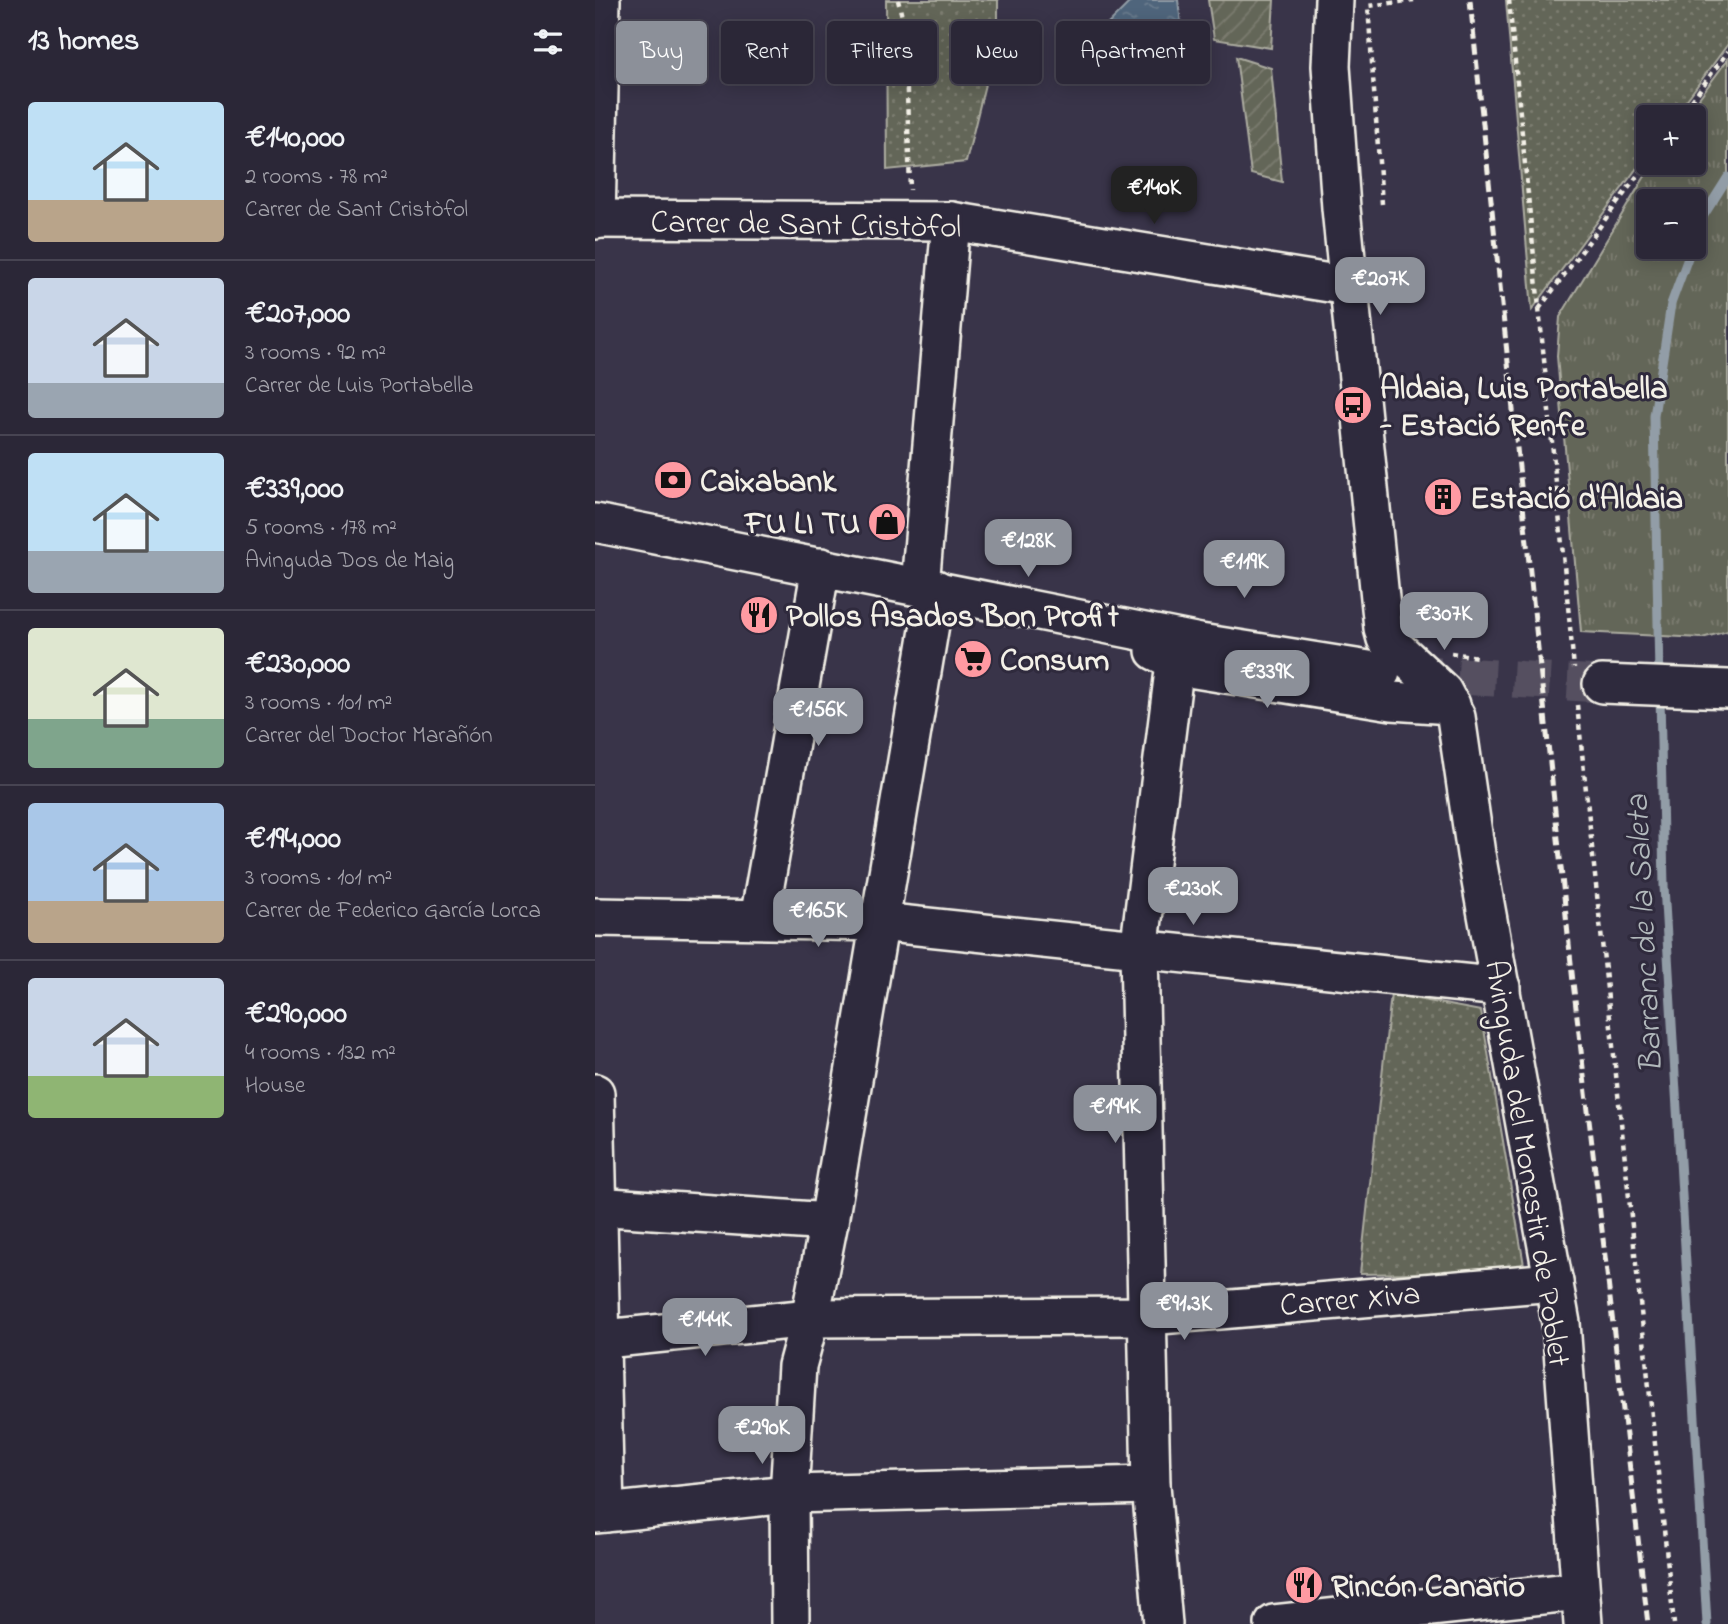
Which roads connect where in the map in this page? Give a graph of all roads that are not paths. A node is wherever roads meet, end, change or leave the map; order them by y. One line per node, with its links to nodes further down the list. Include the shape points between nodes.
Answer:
1 (601, 0): 3 (street)
2 (1351, 3): 5 (street, via 1331,66)
3 (595, 219): 4 (street, Carrer de Sant Cristòfol)
4 (951, 221): 5 (street, Carrer de Sant Cristòfol); 8 (street)
5 (1348, 286): 10 (street)
6 (595, 523): 7 (street)
7 (821, 567): 8 (street); 16 (street)
8 (928, 588): 9 (street); 17 (street)
9 (1108, 625): 10 (street, via 1168,621 1355,642); 11 (street)
10 (1384, 656): 14 (street, via 1433,681)
11 (1175, 663): 14 (street, via 1392,701); 18 (street)
12 (1584, 685): 13 (street)
13 (1728, 689)
14 (1451, 705): 19 (street, Avinguda del Monestir de Poblet)
15 (595, 917): 16 (street)
16 (759, 919): 17 (street)
17 (880, 922): 18 (street); 22 (street)
18 (1139, 951): 19 (street); 24 (street)
19 (1501, 987): 23 (street, Avinguda del Monestir de Poblet)
20 (595, 1093): 21 (street)
21 (597, 1206): 22 (street); 26 (street)
22 (829, 1222): 25 (street)
23 (1553, 1282): 24 (street, Carrer Xiva); 30 (street, Avinguda del Monestir de Poblet, via 1561,1323)
24 (1148, 1316): 25 (street, Carrer Xiva); 27 (street)
25 (810, 1318): 26 (street, Carrer Xiva); 28 (street, via 797,1366)
26 (599, 1339): 29 (street)
27 (1151, 1485): 28 (street); 32 (street)
28 (789, 1494): 29 (street); 31 (street)
29 (600, 1514)
30 (1581, 1608): 33 (street)
31 (790, 1624)
32 (1163, 1624)
33 (1274, 1624)

